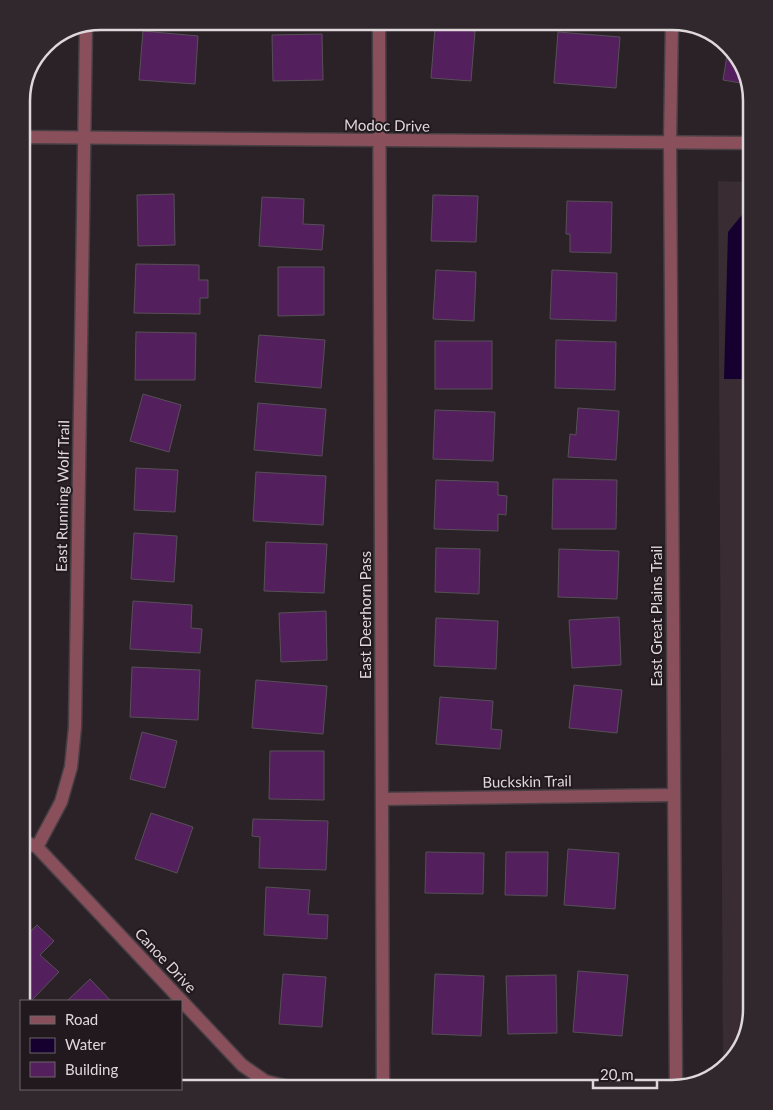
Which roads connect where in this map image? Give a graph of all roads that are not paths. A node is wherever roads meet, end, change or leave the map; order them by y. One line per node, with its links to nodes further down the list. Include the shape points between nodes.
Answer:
1 (380, 30): 6 (street, East Deerhorn Pass)
2 (672, 30): 7 (street, East Great Plains Trail)
3 (86, 31): 5 (street, East Running Wolf Trail)
4 (30, 137): 5 (street, Modoc Drive)
5 (84, 138): 6 (street, Modoc Drive); 12 (street, East Running Wolf Trail, via 75,727 71,767 61,802)
6 (379, 141): 7 (street, Modoc Drive); 10 (street, East Deerhorn Pass)
7 (670, 143): 8 (street, Modoc Drive); 9 (street, East Great Plains Trail)
8 (743, 143)
9 (673, 795): 10 (street, Buckskin Trail); 17 (street, East Great Plains Trail)
10 (382, 799): 16 (street, East Deerhorn Pass)
11 (30, 844): 12 (street, Canoe Drive)
12 (37, 847): 13 (street, Canoe Drive)
13 (181, 1000)
14 (182, 1001): 15 (street, Canoe Drive, via 242,1065)
15 (264, 1080)
16 (383, 1080)
17 (676, 1080)

